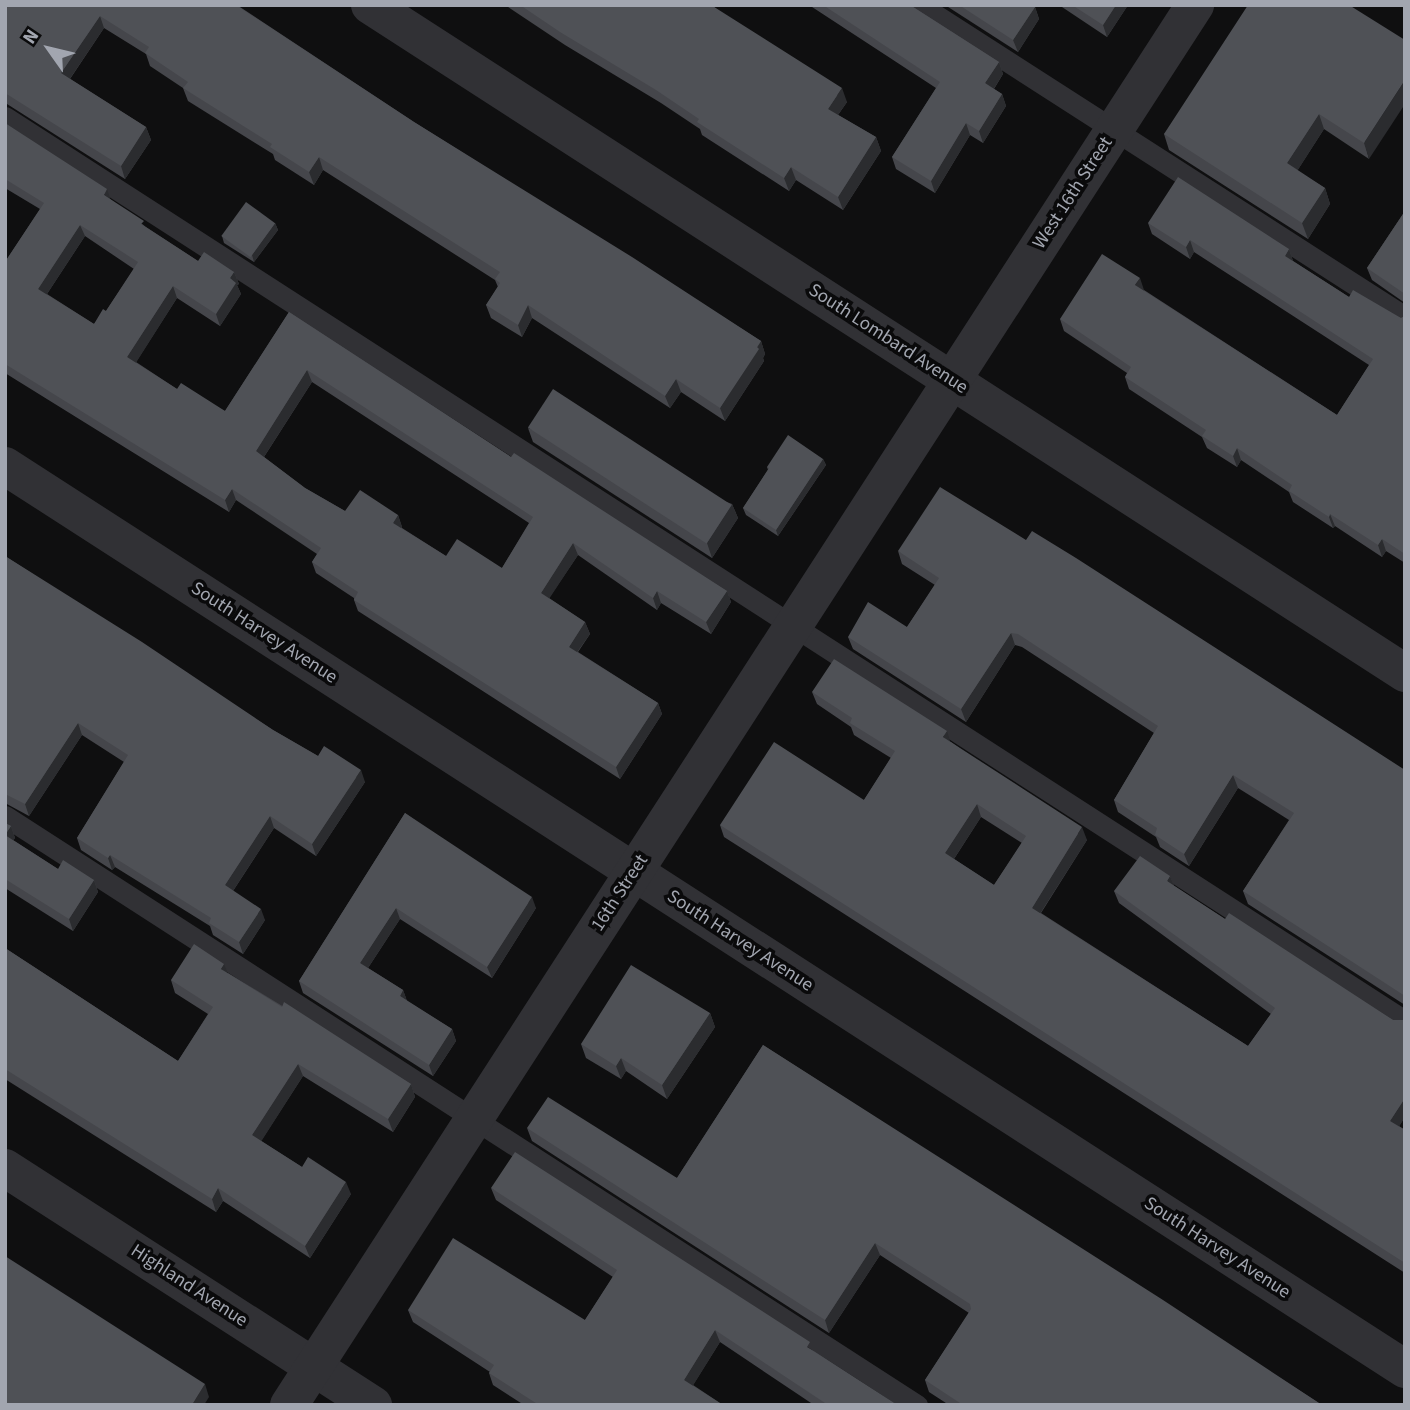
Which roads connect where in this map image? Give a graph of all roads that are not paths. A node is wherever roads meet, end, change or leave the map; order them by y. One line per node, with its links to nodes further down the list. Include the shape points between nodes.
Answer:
1 (370, 5): 7 (street, South Lombard Avenue)
2 (920, 5): 5 (lane)
3 (1195, 5): 5 (street, West 16th Street)
4 (5, 117): 9 (lane)
5 (1114, 130): 6 (lane); 7 (street, West 16th Street)
6 (1405, 317)
7 (952, 381): 9 (street, 16th Street); 10 (street, South Lombard Avenue)
8 (5, 466): 12 (street, South Harvey Avenue)
9 (793, 626): 12 (street, 16th Street); 13 (lane)
10 (1405, 673)
11 (5, 816): 14 (lane)
12 (634, 872): 14 (street, 16th Street); 17 (street, South Harvey Avenue)
13 (1405, 1021)
14 (474, 1119): 16 (street, 16th Street); 20 (lane)
15 (5, 1168): 16 (street, Highland Avenue)
16 (314, 1366): 18 (street, 16th Street); 19 (street, Highland Avenue)
17 (1405, 1369)
18 (289, 1405)
19 (373, 1405)
20 (917, 1405)

